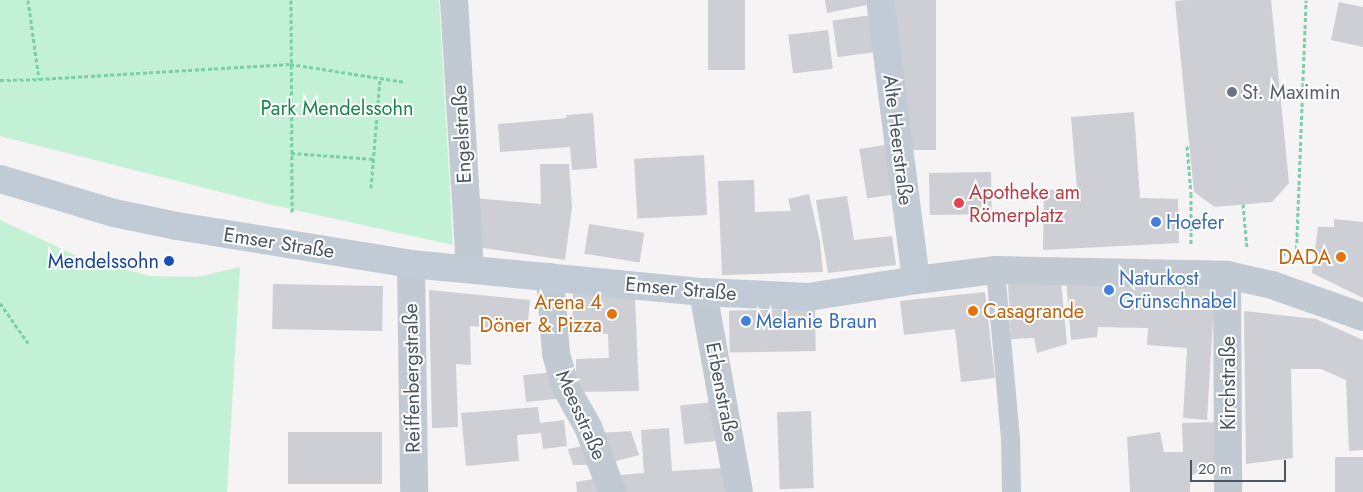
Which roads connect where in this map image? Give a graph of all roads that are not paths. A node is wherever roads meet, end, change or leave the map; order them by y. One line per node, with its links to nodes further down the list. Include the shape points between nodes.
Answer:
1 (454, 0): 5 (street, Engelstraße)
2 (880, 0): 9 (street, Alte Heerstraße)
3 (0, 179): 4 (street, Emser Straße, via 114,214)
4 (411, 264): 5 (street, Emser Straße); 12 (street, Reiffenbergstraße)
5 (470, 268): 8 (street, Emser Straße)
6 (994, 270): 7 (street, Emser Straße); 9 (street, Emser Straße); 15 (lane, via 1010,438)
7 (1228, 275): 11 (street, Emser Straße); 16 (street, Kirchstraße)
8 (550, 277): 10 (street, Emser Straße); 13 (street, Meesstraße, via 556,354 565,386 588,426)
9 (916, 280): 10 (street, Emser Straße, via 808,297)
10 (703, 292): 14 (street, Erbenstraße)
11 (1363, 317)
12 (414, 492)
13 (612, 492)
14 (740, 492)
15 (1011, 492)
16 (1228, 492)

